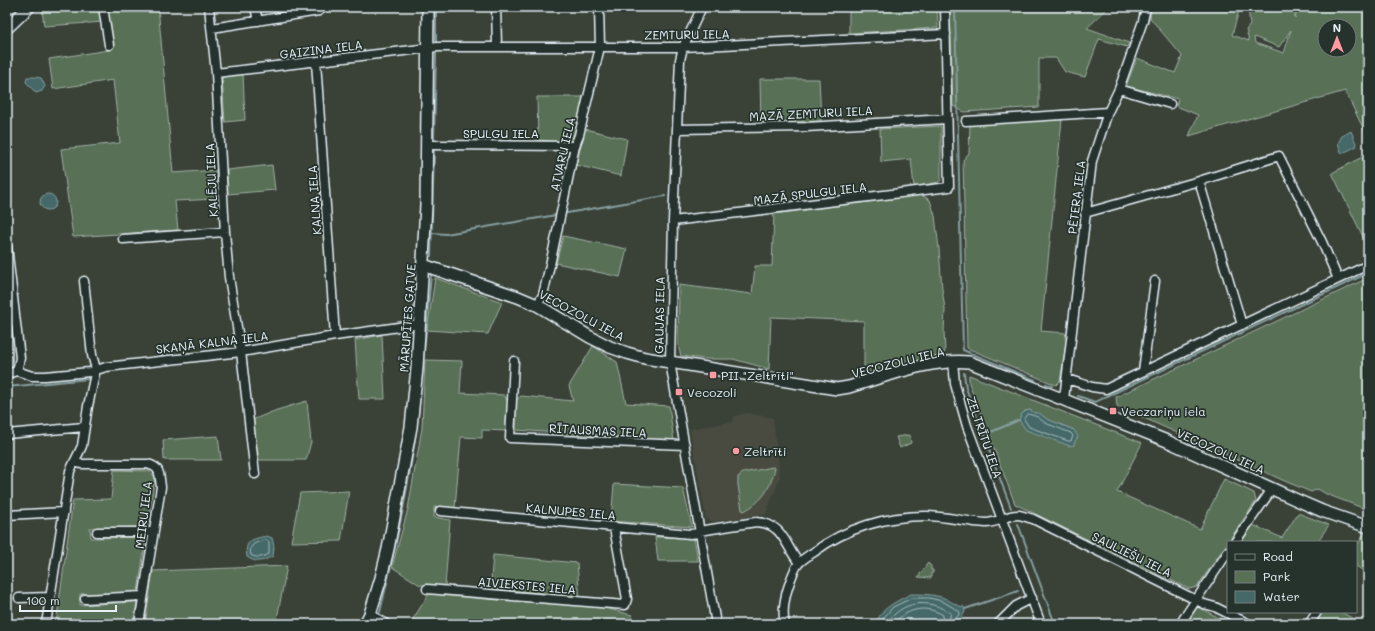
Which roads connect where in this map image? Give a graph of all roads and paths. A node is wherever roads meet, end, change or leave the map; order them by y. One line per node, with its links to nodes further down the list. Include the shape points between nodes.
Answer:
1 (29, 7): 13 (street)
2 (103, 7): 16 (street)
3 (209, 7): 14 (street, KALĒJU IELA)
4 (255, 7): 12 (street)
5 (324, 7): 12 (street, via 319,11)
6 (428, 7): 20 (street, MĀRUPĪTES GATVE)
7 (496, 7): 17 (street)
8 (599, 7): 18 (street, ATVARU IELA)
9 (702, 7): 19 (street, GAUJAS IELA)
10 (945, 7): 15 (street)
11 (1146, 7): 23 (street, PĒTERA IELA)
12 (258, 21): 14 (street)
13 (7, 28)
14 (212, 28): 22 (street, KALĒJU IELA)
15 (946, 34): 19 (street, ZEMTURU IELA); 26 (street)
16 (108, 45)
17 (496, 46): 18 (street, ZEMTURU IELA); 20 (street, ZEMTURU IELA)
18 (600, 47): 19 (street, ZEMTURU IELA); 30 (street, ATVARU IELA)
19 (683, 47): 28 (street, GAUJAS IELA, via 680,60)
20 (428, 49): 21 (street, GAIZIŅA IELA); 29 (street, MĀRUPĪTES GATVE)
21 (316, 62): 22 (street, GAIZIŅA IELA); 45 (street, KALNA IELA)
22 (216, 73): 34 (street, KALĒJU IELA)
23 (1118, 89): 24 (street); 25 (street, PĒTERA IELA)
24 (1170, 104)
25 (1108, 112): 27 (street); 32 (street, PĒTERA IELA, via 1092,160)
26 (947, 119): 28 (street, MAZĀ ZEMTURU IELA, via 798,127); 33 (street, MAZĀ SPULGU IELA, via 949,187)
27 (966, 121)
28 (677, 129): 33 (street, GAUJAS IELA)
29 (428, 145): 30 (street, SPULGU IELA); 37 (street, MĀRUPĪTES GATVE)
30 (575, 146): 42 (street, ATVARU IELA, via 543,295)
31 (1199, 181): 32 (street); 39 (street, via 1279,156); 44 (street)
32 (1085, 213): 54 (street, PĒTERA IELA)
33 (673, 221): 48 (street, GAUJAS IELA)
34 (225, 232): 35 (street); 46 (street, KALĒJU IELA)
35 (123, 239)
36 (7, 246): 51 (street, via 20,358)
37 (423, 265): 42 (street, VECOZOLU IELA); 43 (street, MĀRUPĪTES GATVE)
38 (1368, 265): 39 (street)
39 (1338, 279): 44 (street)
40 (84, 280): 50 (street, via 92,355)
41 (1155, 281): 52 (street)
42 (537, 305): 48 (street, VECOZOLU IELA, via 610,347)
43 (420, 324): 45 (street, SKAŅĀ KALNA IELA); 82 (street, MĀRUPĪTES GATVE, via 413,410 400,489 384,570)
44 (1242, 325): 52 (street)
45 (335, 336): 46 (street, SKAŅĀ KALNA IELA)
46 (241, 352): 50 (street, SKAŅĀ KALNA IELA); 60 (street, KALĒJU IELA)
47 (514, 360): 58 (street, RĪTAUSMAS IELA, via 510,438)
48 (670, 362): 49 (street, VECOZOLU IELA, via 837,389 926,366); 58 (street, GAUJAS IELA)
49 (953, 362): 55 (street, VECOZOLU IELA, via 969,362); 65 (street, ZELTRĪTU IELA, via 960,403)
50 (96, 369): 51 (street, SKAŅĀ KALNA IELA, via 90,372 32,376); 56 (street)
51 (17, 371): 53 (street)
52 (1143, 371): 54 (street, via 1106,389)
53 (7, 374)
54 (1067, 379): 55 (street, PĒTERA IELA)
55 (1064, 399): 61 (street, VECOZOLU IELA, via 1160,438)
56 (84, 427): 57 (street); 59 (street, via 82,446)
57 (7, 434)
58 (685, 446): 70 (street, GAUJAS IELA)
59 (74, 462): 63 (street, via 70,471); 69 (street, MEIRU IELA, via 154,466 159,471 160,487)
60 (255, 474)
61 (1271, 488): 66 (street, VECOZOLU IELA, via 1322,511); 71 (street)
62 (440, 511): 67 (street, KALNUPES IELA)
63 (64, 512): 64 (street); 76 (street)
64 (7, 515)
65 (1002, 520): 73 (street, via 987,523 926,516 878,522 842,535); 78 (street, ZELTRĪTU IELA); 80 (street, SAULIEŠU IELA, via 1018,515 1033,519)
66 (1368, 527)
67 (614, 528): 70 (street, KALNUPES IELA, via 690,534); 74 (street, AIVIEKSTES IELA, via 627,599 625,605)
68 (97, 532): 69 (street)
69 (154, 532): 75 (street, MEIRU IELA)
70 (700, 532): 73 (street, KALNUPES IELA, via 756,522 765,523 774,526 780,533); 86 (street, GAUJAS IELA)
71 (1236, 541)
72 (1227, 554): 80 (street)
73 (799, 563): 87 (street, via 785,598)
74 (427, 588)
75 (143, 596): 79 (street); 84 (street, MEIRU IELA)
76 (49, 597): 77 (street); 83 (street)
77 (19, 598)
78 (1032, 598): 88 (street, via 1016,606); 89 (street, ZELTRĪTU IELA)
79 (85, 599)
80 (1196, 600): 90 (street); 91 (street, SAULIEŠU IELA)
81 (1316, 613): 92 (street)
82 (368, 619): 85 (street)
83 (46, 624)
84 (139, 624)
85 (386, 624)
86 (716, 624)
87 (785, 624)
88 (998, 624)
89 (1041, 624)
90 (1180, 624)
91 (1249, 624)
92 (1310, 624)

